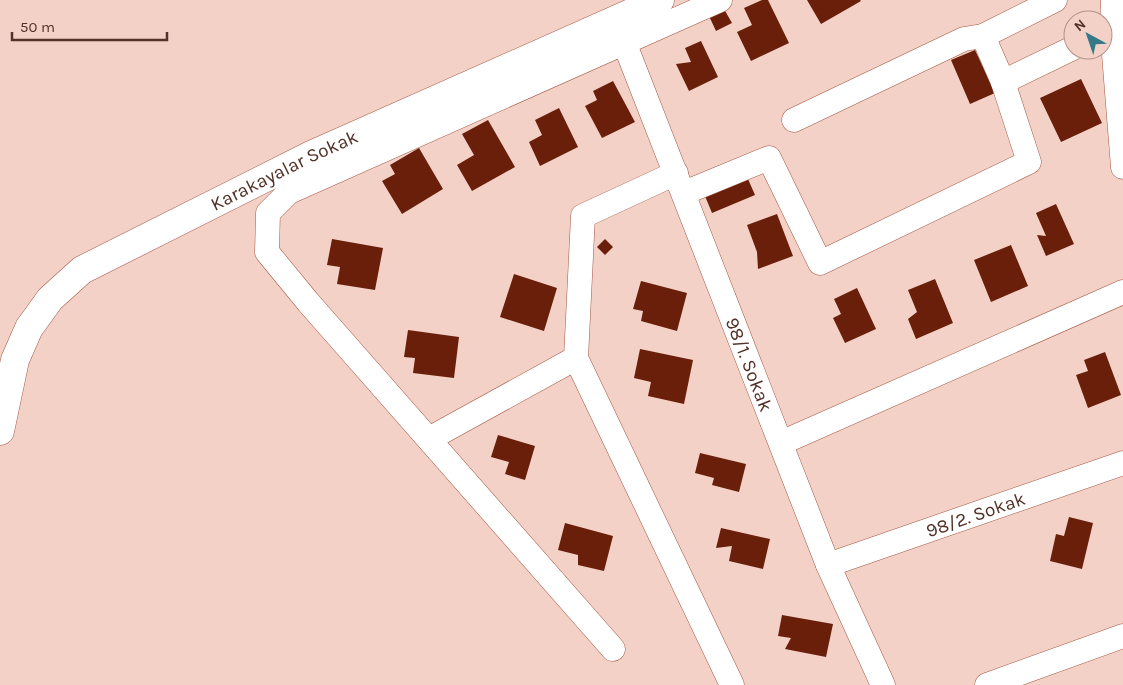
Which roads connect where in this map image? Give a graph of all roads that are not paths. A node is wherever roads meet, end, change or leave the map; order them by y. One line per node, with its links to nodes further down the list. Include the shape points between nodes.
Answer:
1 (660, 0): 14 (street, Karakayalar Sokak, via 311,155 82,270 50,299 29,328 15,360)
2 (720, 0): 6 (street)
3 (1055, 0): 4 (street)
4 (983, 36): 8 (street); 9 (street, via 964,39)
5 (1113, 36): 10 (street)
6 (624, 42): 11 (street, 98/1. Sokak); 15 (street, via 289,192 268,213 267,252)
7 (1063, 53): 8 (street)
8 (1003, 82): 11 (street, via 1029,162 820,262 769,158)
9 (794, 120)
10 (1123, 168)
11 (680, 183): 13 (street, via 583,216); 16 (street, 98/1. Sokak)
12 (1123, 292): 16 (street)
13 (576, 358): 15 (street); 21 (street)
14 (0, 431)
15 (429, 439): 20 (street)
16 (781, 443): 18 (street, 98/1. Sokak)
17 (1123, 463): 18 (street, 98/2. Sokak)
18 (828, 565): 22 (street, 98/1. Sokak)
19 (1123, 636): 23 (street)
20 (613, 650)
21 (732, 685)
22 (883, 685)
23 (987, 685)

